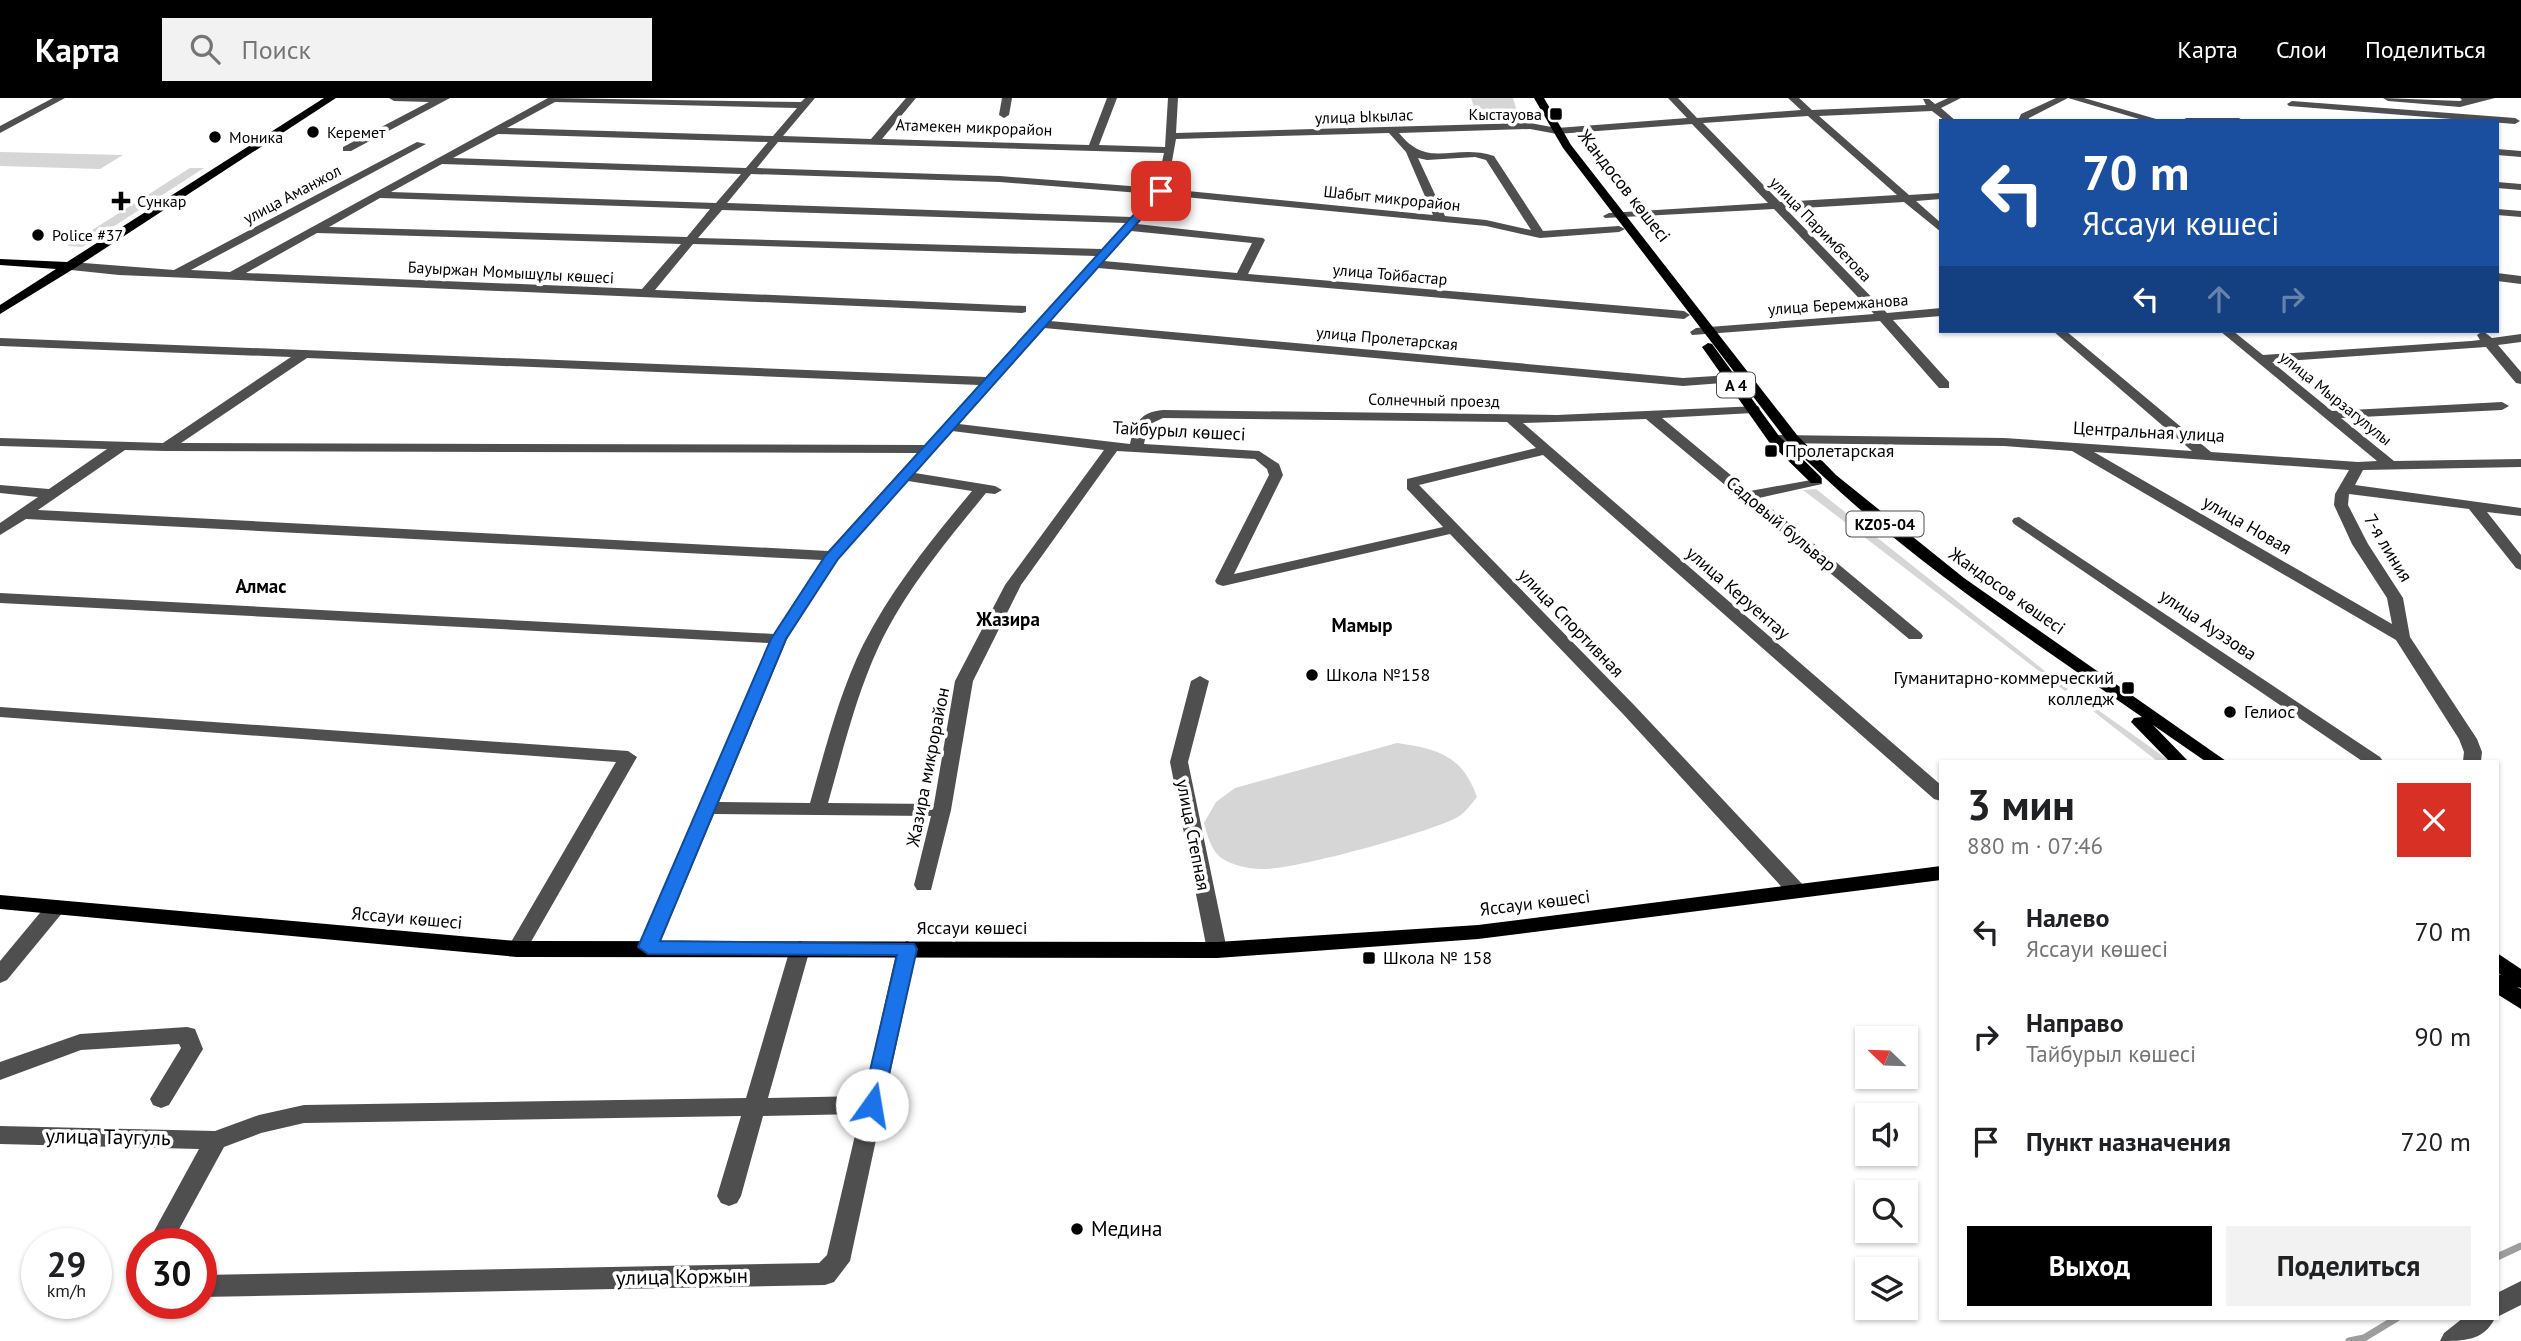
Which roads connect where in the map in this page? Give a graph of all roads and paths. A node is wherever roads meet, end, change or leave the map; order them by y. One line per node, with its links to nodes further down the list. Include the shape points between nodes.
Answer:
1 (60, 98): 34 (street)
2 (331, 98): 69 (main road)
3 (394, 98): 18 (street)
4 (911, 98): 40 (street)
5 (1007, 98): 25 (street)
6 (1112, 98): 42 (street)
7 (1173, 98): 38 (street)
8 (1528, 98): 37 (main road, Жандосов көшесі / KZ05-04)
9 (1539, 98): 37 (main road, Жандосов көшесі / KZ05-04)
10 (1673, 98): 32 (street, улица Паримбетова)
11 (1793, 98): 24 (street)
12 (1922, 98): 23 (street)
13 (1956, 98): 23 (street)
14 (2064, 98): 27 (street)
15 (2073, 98): 28 (street)
16 (2388, 98): 20 (street, via 2460,104)
17 (2490, 98): 20 (street)
18 (443, 99): 43 (street, улица Аманжол)
19 (554, 99): 22 (street); 35 (street)
20 (2468, 99)
21 (2290, 101): 29 (street); 30 (street)
22 (805, 102): 39 (street)
23 (1934, 108): 24 (street, улица Ыкылас); 26 (street)
24 (1811, 113): 32 (street, улица Ыкылас); 55 (street)
25 (1004, 115)
26 (1948, 119)
27 (2023, 119)
28 (2151, 119)
29 (2304, 119)
30 (2492, 119)
31 (2499, 120): 33 (street)
32 (1695, 121): 37 (street, улица Ыкылас); 57 (street, улица Паримбетова)
33 (2515, 121)
34 (0, 130)
35 (499, 131): 39 (street, Атамекен микрорайон); 48 (street)
36 (1393, 131): 37 (street, улица Ыкылас, via 1530,126); 38 (street, улица Ыкылас); 46 (street)
37 (1551, 131): 61 (main road, Жандосов көшесі / KZ05-04)
38 (1171, 136): 44 (street)
39 (777, 138): 40 (street, Атамекен микрорайон); 49 (street)
40 (876, 139): 42 (street, Атамекен микрорайон)
41 (421, 144): 70 (street, улица Аманжол)
42 (1093, 147): 44 (street, Атамекен микрорайон)
43 (347, 149)
44 (1170, 150): 52 (street)
45 (2499, 152): 47 (street)
46 (1411, 153): 60 (street); 65 (street, via 1490,158)
47 (2521, 154)
48 (441, 161): 49 (street, Шабыт микрорайон); 53 (street)
49 (749, 173): 52 (street, Шабыт микрорайон, via 1000,178); 56 (street)
50 (2499, 185): 51 (street)
51 (2521, 187)
52 (1161, 191): 60 (street, Шабыт микрорайон); 62 (street)
53 (376, 195): 56 (street); 64 (street)
54 (1939, 196): 55 (street, Шабыт микрорайон)
55 (1905, 198): 57 (street, Шабыт микрорайон); 63 (street)
56 (719, 207): 62 (street); 66 (street)
57 (1777, 207): 61 (street, Шабыт микрорайон); 80 (street, улица Паримбетова)
58 (2499, 212): 59 (street)
59 (2521, 214)
60 (1441, 219): 65 (street, Шабыт микрорайон)
61 (1617, 220): 65 (street, Шабыт микрорайон); 79 (main road, Жандосов көшесі / KZ05-04); 82 (main road, Жандосов көшесі / KZ05-04)
62 (1132, 223): 67 (street); 72 (street, via 1259,240)
63 (1939, 227)
64 (316, 230): 66 (street, улица Тойбастар); 71 (street)
65 (1540, 234)
66 (693, 241): 67 (street, улица Тойбастар); 75 (street)
67 (1099, 259): 72 (street, улица Тойбастар); 81 (street)
68 (0, 262): 69 (main road, Бауыржан Момышұлы көшесі)
69 (71, 266): 70 (street, Бауыржан Момышұлы көшесі); 77 (main road)
70 (177, 273): 71 (street, Бауыржан Момышұлы көшесі)
71 (233, 275): 75 (street, Бауыржан Момышұлы көшесі)
72 (1241, 277): 79 (street, улица Тойбастар)
73 (2499, 277): 74 (street)
74 (2521, 281)
75 (645, 294): 76 (street, Бауыржан Момышұлы көшесі)
76 (1021, 309)
77 (0, 310)
78 (1939, 312): 80 (street, улица Беремжанова)
79 (1684, 315): 82 (main road, Жандосов көшесі / А 4)
80 (1883, 316): 82 (street, улица Беремжанова); 93 (street, улица Паримбетова)
81 (1040, 324): 90 (street, улица Пролетарская, via 1683,382); 92 (street)
82 (1703, 331): 90 (main road, Жандосов көшесі / А 4); 100 (main road, Жандосов көшесі / KZ05-04)
83 (2061, 333): 110 (street)
84 (2228, 333): 89 (street, улица Мырзагулулы)
85 (2483, 336): 86 (street); 89 (street); 91 (street)
86 (2521, 338)
87 (0, 342): 88 (street)
88 (307, 352): 92 (street); 105 (street)
89 (2260, 359): 97 (street, улица Мырзагулулы)
90 (1731, 379): 95 (main road, Жандосов көшесі / А 4)
91 (2521, 380)
92 (988, 381): 99 (street)
93 (1944, 385)
94 (2502, 406): 97 (street)
95 (1753, 409): 96 (street, Солнечный проезд); 101 (main road, Жандосов көшесі / А 4)
96 (1648, 413): 98 (street, Солнечный проезд); 119 (street, Садовый бульвар)
97 (2329, 415): 113 (street, улица Мырзагулулы)
98 (1511, 419): 107 (street, Солнечный проезд, via 1163,414 1142,423); 109 (street, улица Керуентау)
99 (951, 428): 106 (street, Тайбурыл көшесі); 108 (street)
100 (1792, 438): 101 (street, Центральная улица); 104 (street, Центральная улица); 137 (main road, Жандосов көшесі / KZ05-04, via 1831,478 1947,572)
101 (1774, 439): 115 (main road, Жандосов көшесі / А 4)
102 (0, 442): 103 (street)
103 (123, 445): 105 (street); 118 (street)
104 (2073, 446): 110 (street, Центральная улица); 130 (street, улица Новая)
105 (166, 447): 108 (street)
106 (1113, 447): 107 (street, Тайбурыл көшесі); 143 (street, Жазира микрорайон, via 1013,584 964,681)
107 (1136, 448): 124 (street, Тайбурыл көшесі, via 1253,453 1277,471 1223,582)
108 (931, 449): 114 (street)
109 (1545, 450): 124 (street, улица Спортивная, via 1412,482); 140 (street, улица Керуентау)
110 (2204, 454): 112 (street, Центральная улица)
111 (2521, 463): 113 (street, Центральная улица)
112 (2358, 466): 113 (street, Центральная улица); 116 (street, 7-я линия)
113 (2391, 466)
114 (906, 476): 126 (street); 142 (street, via 989,489 915,571 871,647)
115 (1817, 481): 119 (street); 134 (main road, Жандосов көшесі / KZ05-04, via 1939,577)
116 (2348, 488): 120 (street); 130 (street, 7-я линия, via 2342,494 2342,505 2360,544 2395,598)
117 (0, 489): 118 (street)
118 (52, 494): 122 (street)
119 (1748, 496): 129 (street, Садовый бульвар)
120 (2473, 504): 121 (street); 127 (street)
121 (2521, 512)
122 (23, 514): 125 (street); 126 (street)
123 (2019, 522): 138 (street, улица Ауэзова)
124 (1454, 529): 146 (street, улица Спортивная)
125 (0, 530)
126 (832, 556): 131 (street)
127 (2521, 565)
128 (0, 598): 131 (street)
129 (1915, 636)
130 (2402, 637): 139 (street, 7-я линия, via 2468,740)
131 (779, 639): 141 (street)
132 (1200, 681): 153 (street, улица Степная, via 1179,762)
133 (0, 712): 150 (street, via 628,757)
134 (2140, 722): 135 (main road); 136 (main road, KZ05-04)
135 (2178, 760)
136 (2195, 760)
137 (2216, 760)
138 (2373, 760)
139 (2472, 760)
140 (1939, 793)
141 (706, 808): 142 (street); 149 (street)
142 (817, 809): 143 (street)
143 (942, 810): 145 (street, Жазира микрорайон)
144 (1939, 873): 146 (main road, Яссауи көшесі)
145 (924, 885)
146 (1797, 891): 153 (main road, Яссауи көшесі, via 1478,932)
147 (0, 902): 148 (main road, Яссауи көшесі)
148 (56, 907): 150 (main road, Яссауи көшесі); 155 (street)
149 (648, 947): 150 (main road, Яссауи көшесі); 151 (main road, Яссауи көшесі)
150 (517, 949)
151 (800, 949): 152 (main road, Яссауи көшесі); 162 (street)
152 (908, 949): 153 (main road, Яссауи көшесі); 161 (street, улица Коржын)
153 (1217, 950)
154 (2499, 963): 156 (main road)
155 (0, 975)
156 (2521, 980)
157 (2499, 984): 158 (main road)
158 (2521, 1001)
159 (0, 1071): 160 (street, via 80,1042 187,1035 192,1049)
160 (161, 1098)
161 (872, 1105): 162 (street); 167 (street, улица Коржын, via 838,1261 825,1274)
162 (756, 1109): 164 (street, via 304,1114); 165 (street)
163 (0, 1135): 164 (street, улица Таугуль)
164 (216, 1140): 166 (street)
165 (729, 1196)
166 (168, 1228)
167 (217, 1286)
168 (2521, 1292): 169 (street)
169 (2499, 1305)
170 (2479, 1320): 171 (street)
171 (2453, 1341)

